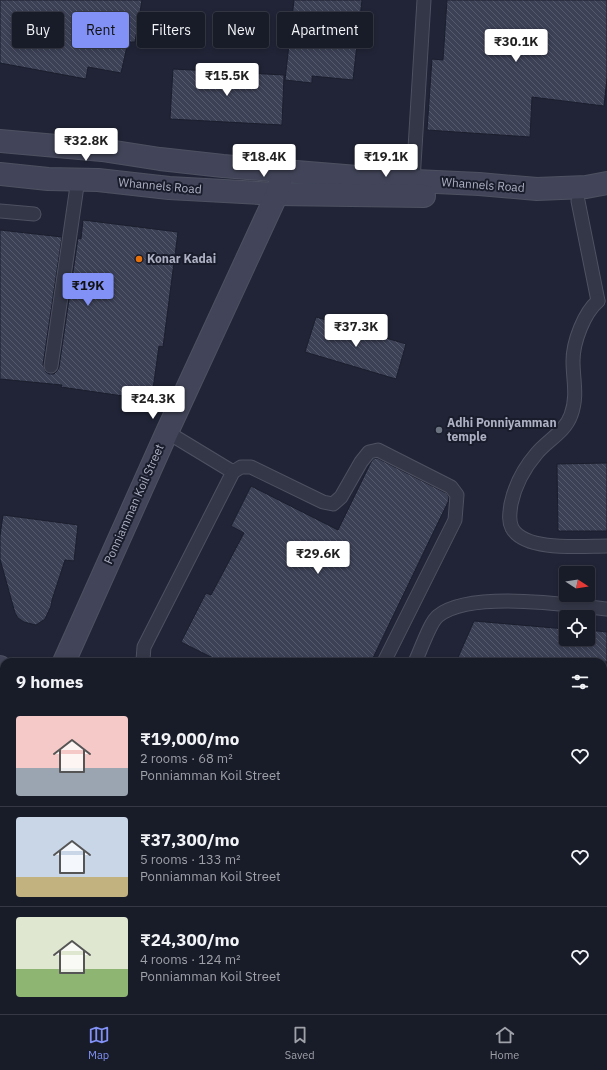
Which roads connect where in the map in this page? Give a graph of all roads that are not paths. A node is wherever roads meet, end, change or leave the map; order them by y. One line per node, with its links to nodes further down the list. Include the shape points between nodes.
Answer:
1 (424, 0): 6 (lane)
2 (0, 141): 3 (main road, Whannels Road)
3 (283, 170): 6 (main road, Whannels Road); 8 (main road, Ponniamman Koil Street)
4 (0, 174): 5 (main road, Whannels Road)
5 (78, 179): 8 (main road, Whannels Road, via 169,188); 14 (lane)
6 (413, 181): 7 (main road, Whannels Road, via 537,189)
7 (607, 184)
8 (277, 194): 10 (main road, Whannels Road); 15 (main road, Ponniamman Koil Street)
9 (607, 197): 10 (main road, Whannels Road)
10 (578, 201): 13 (lane)
11 (0, 211): 12 (lane)
12 (34, 214)
13 (602, 301): 17 (lane, via 592,306 580,329 573,360 575,398 571,416 561,431 530,461 517,483 509,514 512,528 521,537 534,542 547,545)
14 (51, 366)
15 (166, 432): 16 (lane); 19 (main road, Ponniamman Koil Street)
16 (233, 472): 20 (lane, via 144,647); 21 (lane, via 241,467 251,467 323,502 333,504 341,497 369,452 378,450 451,487 458,495 455,520)
17 (607, 546)
18 (607, 609): 22 (lane, via 516,601 479,602 458,606 437,617)
19 (66, 658)
20 (143, 658)
21 (386, 658)
22 (417, 658)

